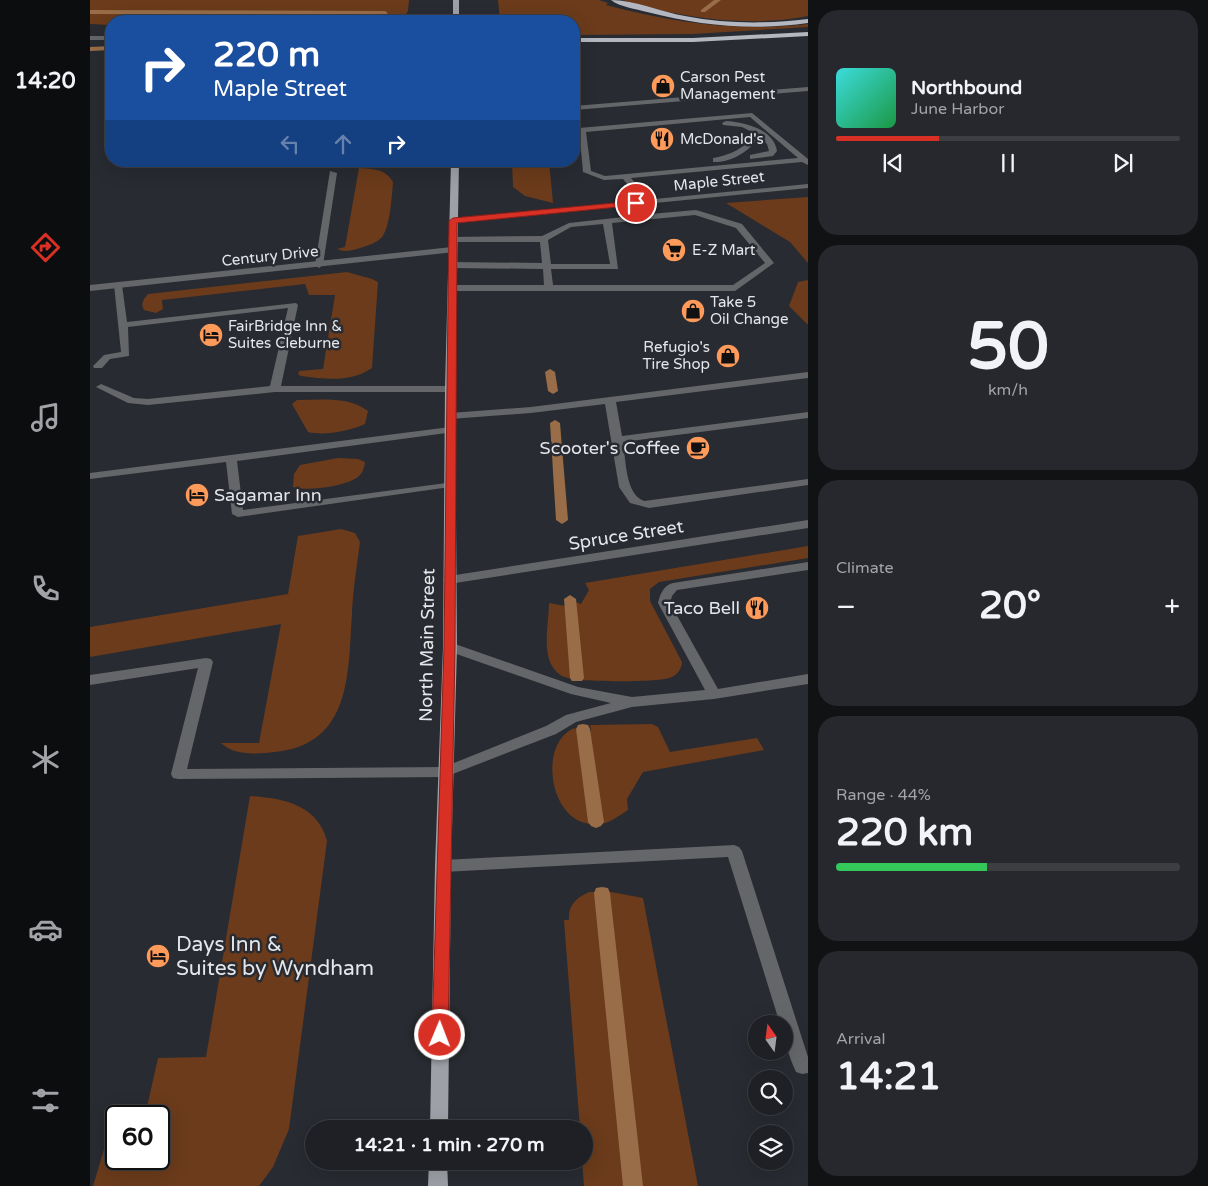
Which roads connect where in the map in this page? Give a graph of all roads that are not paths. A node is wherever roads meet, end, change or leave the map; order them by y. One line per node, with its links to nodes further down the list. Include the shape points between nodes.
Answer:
1 (456, 0): 3 (main road)
2 (614, 0): 4 (highway, via 662,15 708,23 768,25)
3 (456, 15)
4 (808, 21)
5 (808, 34): 8 (highway, via 693,40)
6 (90, 38): 7 (street)
7 (105, 38)
8 (580, 40)
9 (808, 89): 10 (street)
10 (580, 108)
11 (758, 133): 12 (street, via 740,124 723,123); 13 (street, via 755,140); 13 (street, via 773,145 770,154)
12 (582, 135): 14 (street, via 582,130 752,115); 18 (street, via 587,172 604,178)
13 (731, 158): 17 (street, via 679,163)
14 (806, 162): 17 (street)
15 (455, 167): 23 (main road, North Main Street)
16 (333, 173): 27 (street)
17 (646, 174): 18 (street)
18 (625, 176): 20 (street)
19 (808, 186): 20 (street, Maple Street)
20 (647, 202): 21 (street, Maple Street)
21 (636, 203): 22 (street); 23 (street, Maple Street)
22 (648, 217): 24 (street); 33 (street, via 696,212 740,226 770,263 735,288)
23 (453, 221): 26 (main road, North Main Street)
24 (607, 221): 25 (street, via 568,225); 29 (street, via 615,267)
25 (544, 238): 26 (street, Century Drive); 29 (street)
26 (452, 244): 27 (street, Century Drive); 28 (main road, North Main Street)
27 (319, 264): 30 (street, Century Drive)
28 (452, 266): 29 (street); 32 (main road, North Main Street)
29 (546, 266): 33 (street)
30 (118, 285): 31 (street, Century Drive); 34 (street)
31 (90, 288)
32 (452, 288): 33 (street); 38 (main road, North Main Street)
33 (549, 288)
34 (122, 325): 35 (street, via 126,354 107,357); 39 (street, via 293,305)
35 (98, 366)
36 (808, 375): 40 (street)
37 (101, 387): 39 (street, via 132,401 148,402)
38 (450, 389): 39 (street); 42 (main road, North Main Street)
39 (275, 390)
40 (610, 400): 42 (street); 44 (street)
41 (808, 415): 44 (street)
42 (450, 416): 43 (main road, North Main Street)
43 (450, 430): 45 (street); 48 (main road, North Main Street)
44 (617, 440): 47 (street, via 625,487 630,500 636,504 649,505)
45 (231, 458): 46 (street); 48 (street, via 238,514)
46 (90, 476)
47 (808, 482)
48 (450, 484): 51 (main road, North Main Street)
49 (808, 524): 51 (street, Spruce Street)
50 (808, 566): 55 (street, via 673,587 666,595 664,603)
51 (449, 580): 52 (main road, North Main Street)
52 (450, 647): 56 (street, via 576,691); 57 (main road, North Main Street)
53 (808, 679): 55 (street)
54 (90, 680): 57 (street, via 206,662 178,774)
55 (714, 694): 56 (street)
56 (632, 702): 57 (street, via 571,718 551,730)
57 (445, 772): 58 (main road, North Main Street)
58 (443, 866): 59 (street, via 734,851 802,1066); 60 (main road, North Main Street)
59 (808, 1065)
60 (439, 1120)
61 (438, 1170): 62 (main road)
62 (438, 1186)

